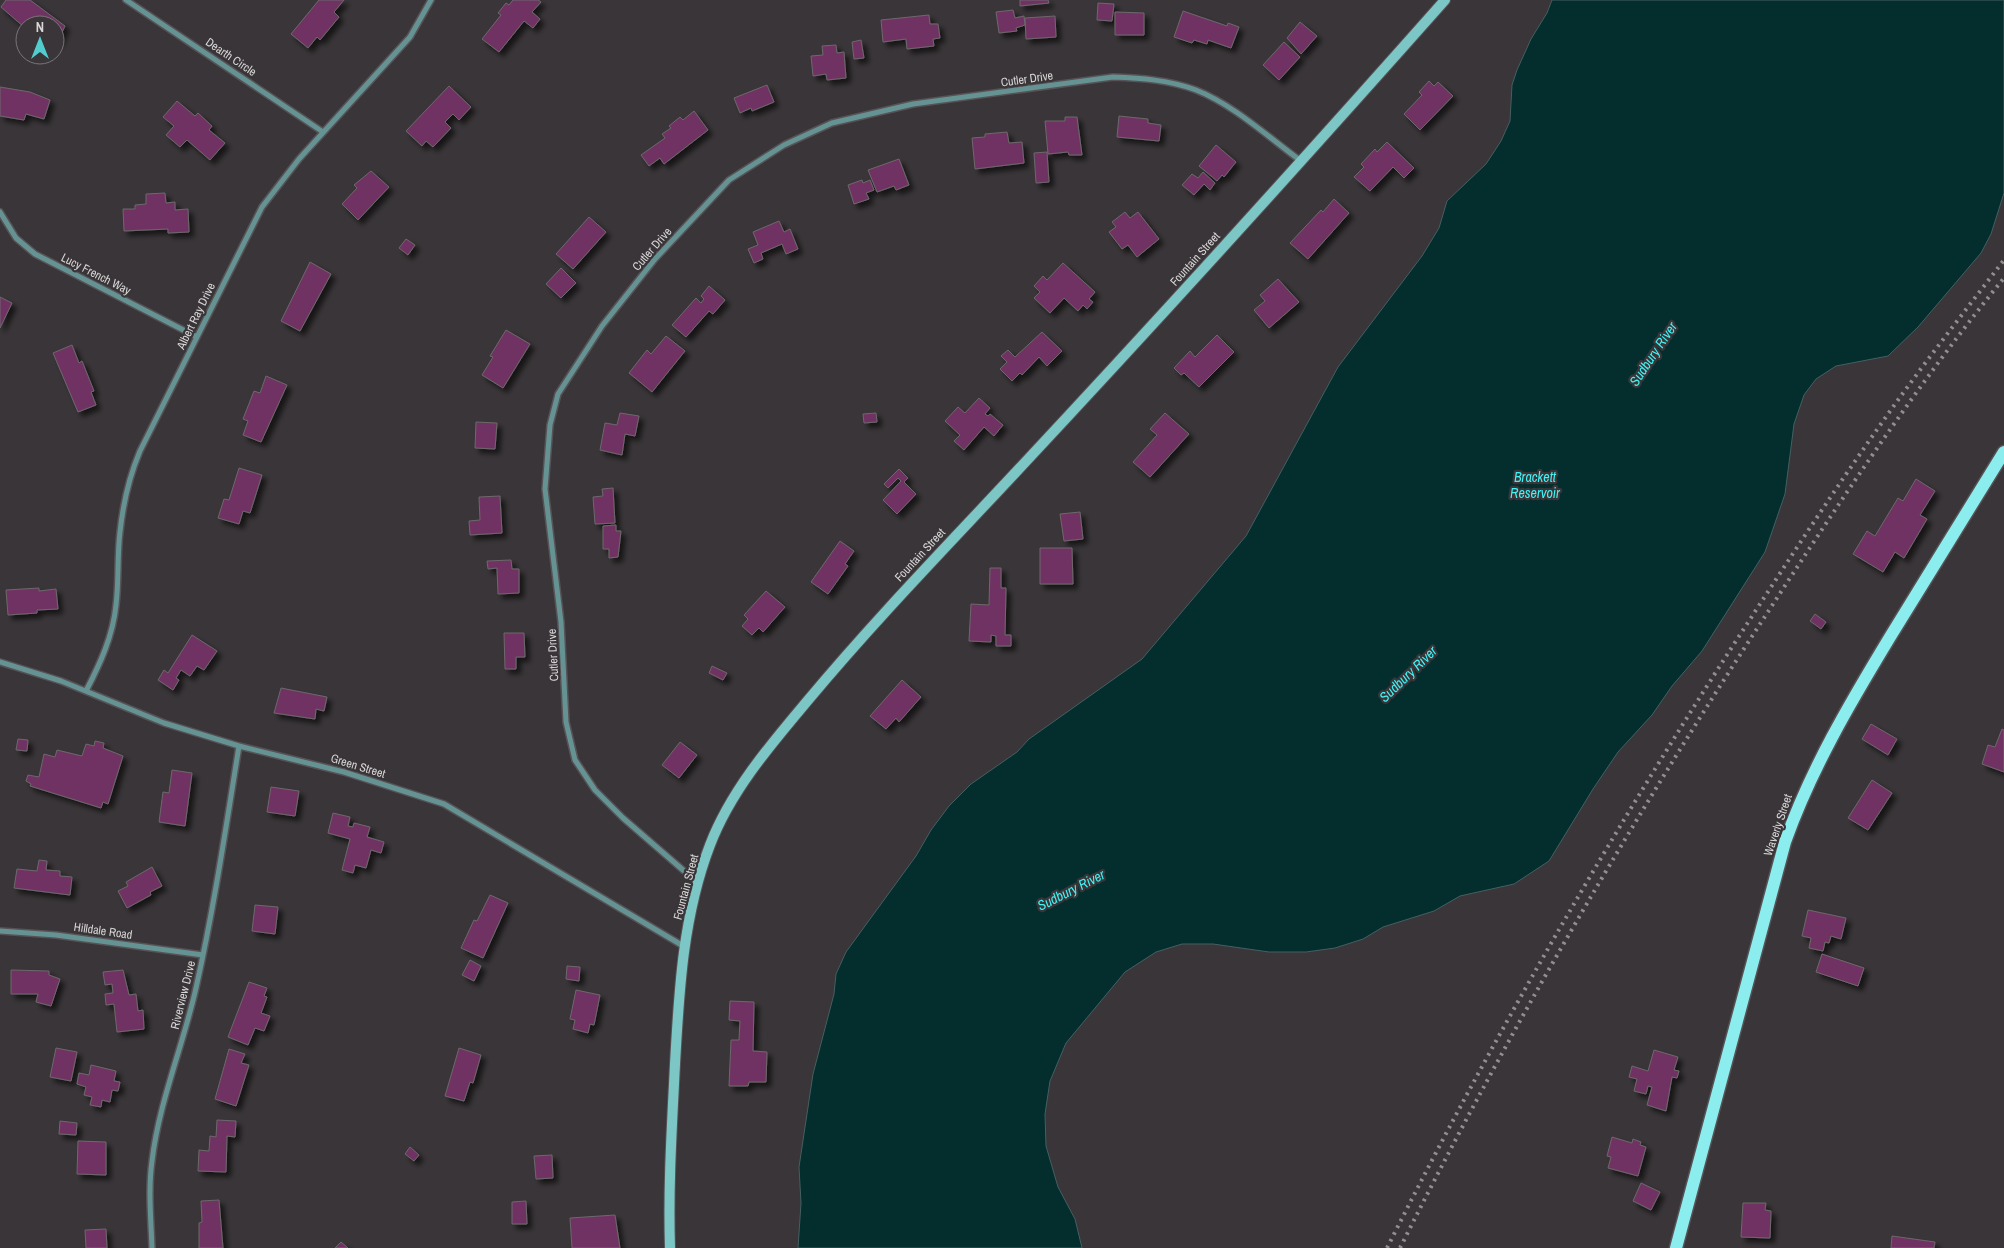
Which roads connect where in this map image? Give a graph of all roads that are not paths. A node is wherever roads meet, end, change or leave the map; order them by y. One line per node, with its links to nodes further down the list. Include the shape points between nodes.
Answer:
1 (126, 0): 4 (street, Dearth Circle)
2 (431, 0): 4 (street, Albert Ray Drive, via 410,37)
3 (1445, 0): 5 (street, Fountain Street)
4 (323, 132): 7 (street, Albert Ray Drive, via 262,207)
5 (1301, 161): 12 (street, Fountain Street, via 865,631 794,716 728,806 710,844); 12 (street, Cutler Drive, via 1228,108 1204,95 1171,82 1144,78 1113,77 913,104 832,122 784,145 729,180 656,259 602,326 558,394 550,425 545,489 561,622 566,722 575,760 595,790 623,818)
6 (0, 212): 7 (street, Lucy French Way, via 16,238 35,254)
7 (197, 337): 10 (street, Albert Ray Drive, via 129,479 110,636)
8 (2004, 452): 18 (main road, Waverly Street, via 1845,714 1802,796 1785,842)
9 (0, 662): 10 (street, Green Street)
10 (86, 691): 11 (street, Green Street, via 141,715)
11 (239, 746): 14 (street, Green Street, via 344,772 444,804); 15 (street, Riverview Drive, via 213,913)
12 (699, 883): 14 (street, Fountain Street)
13 (0, 931): 15 (street, Hilldale Road, via 56,935)
14 (685, 947): 17 (street, Fountain Street, via 679,990 670,1150)
15 (203, 955): 16 (street, Riverview Drive, via 152,1161)
16 (152, 1248)
17 (670, 1248)
18 (1676, 1248)

